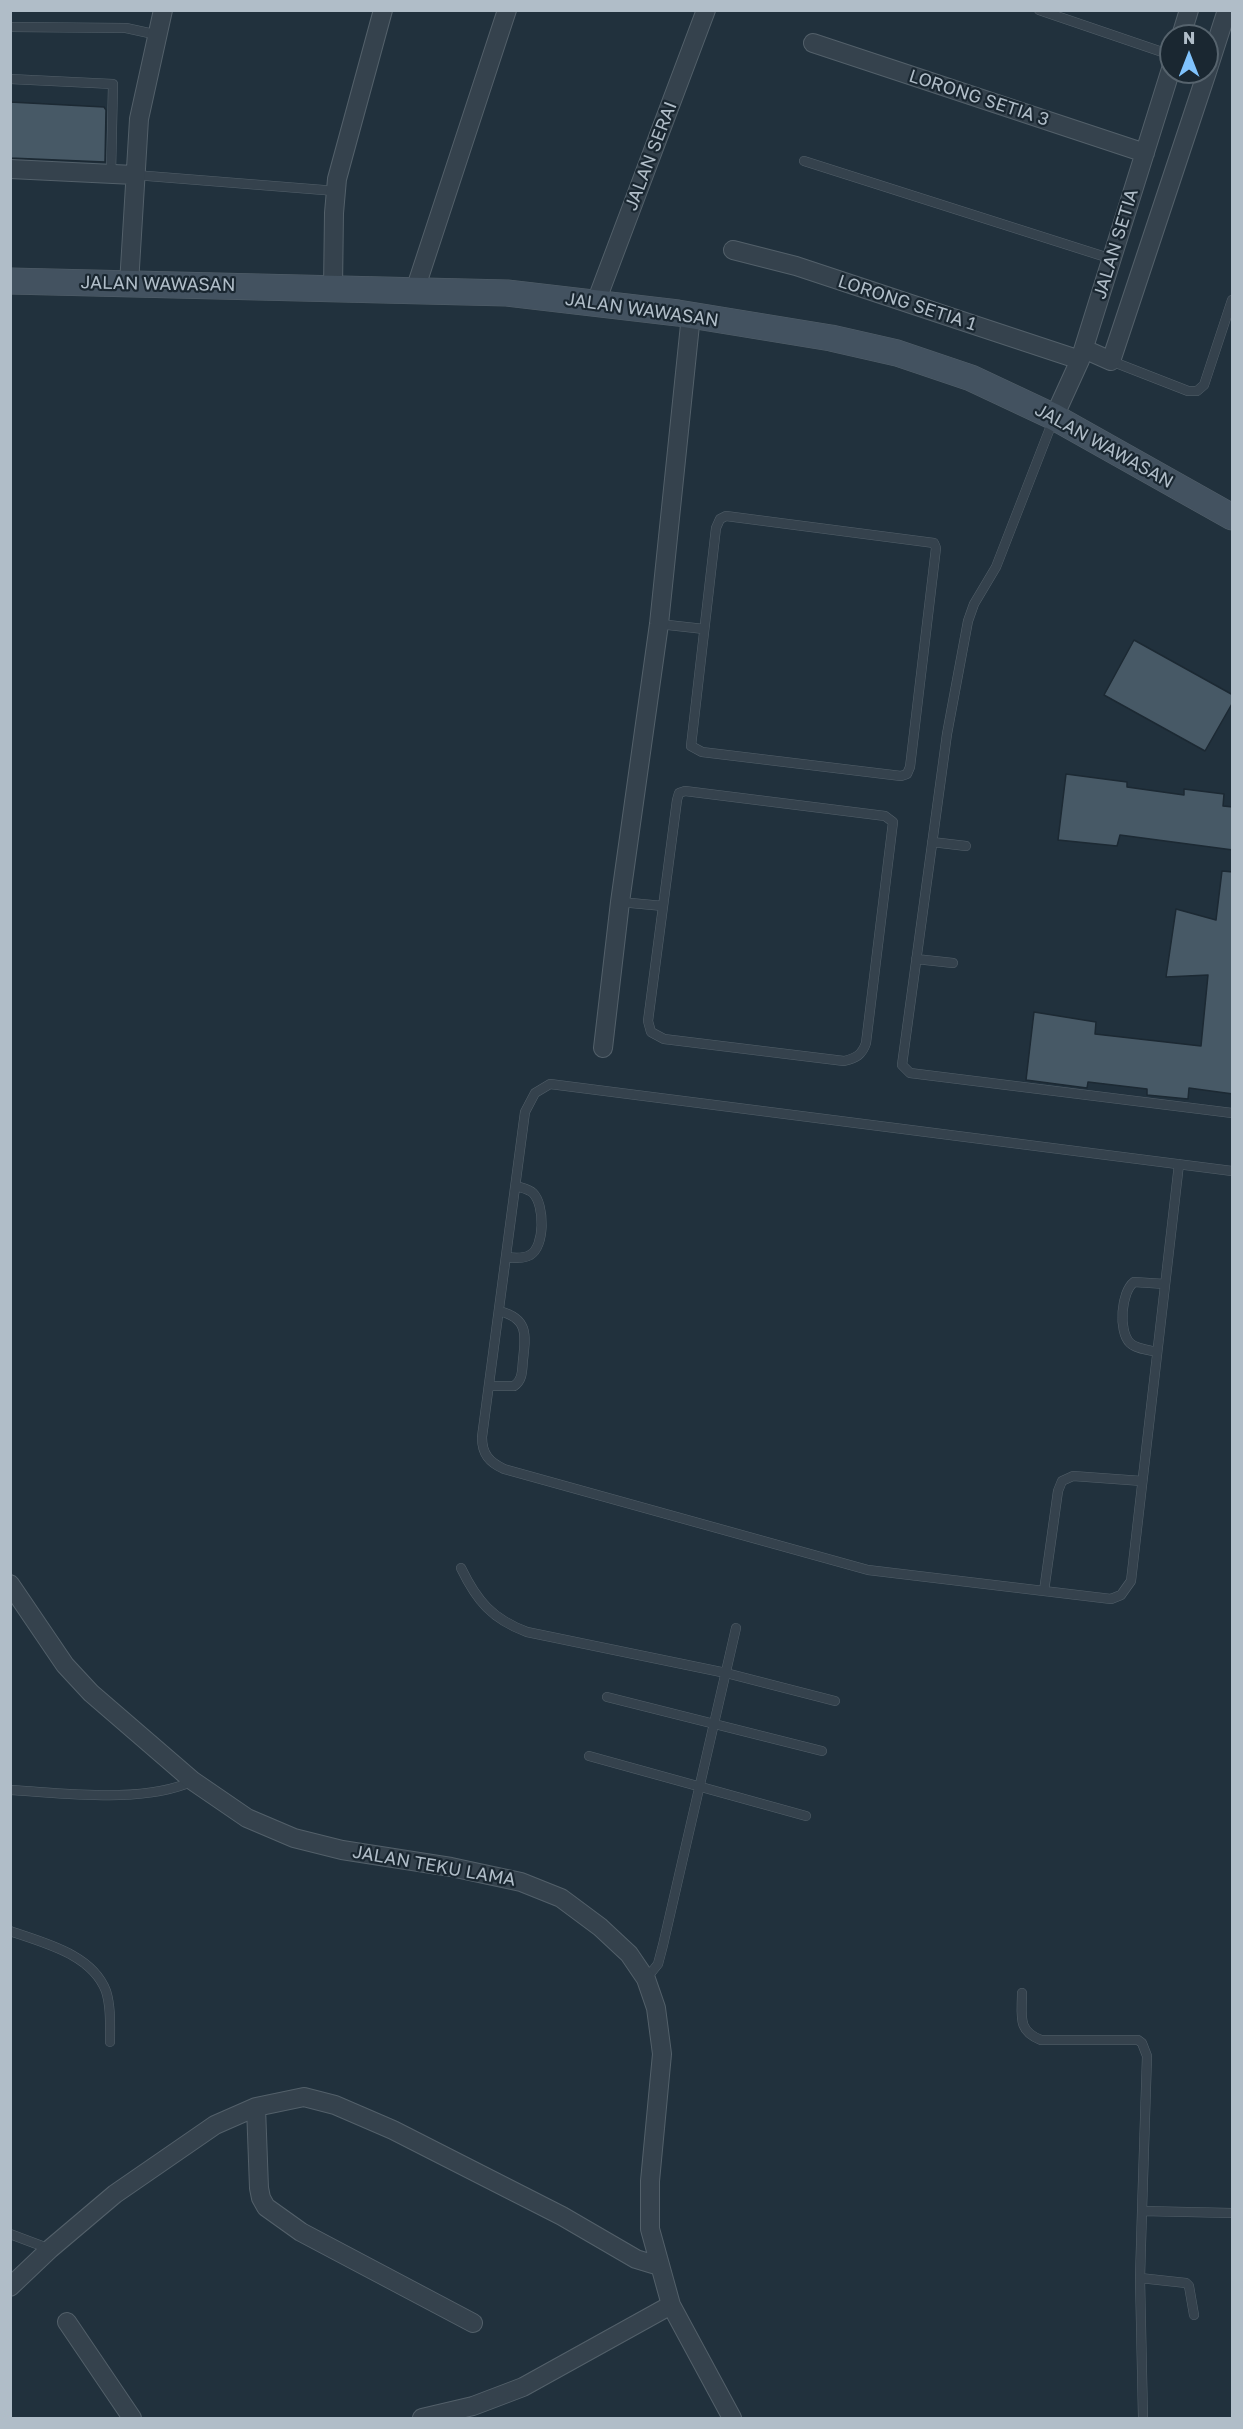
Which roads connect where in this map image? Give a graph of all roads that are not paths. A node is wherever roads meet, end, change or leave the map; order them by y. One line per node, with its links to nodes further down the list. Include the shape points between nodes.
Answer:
1 (163, 10): 8 (street)
2 (383, 10): 20 (street)
3 (507, 10): 26 (street)
4 (706, 10): 28 (street, JALAN SERAI)
5 (1039, 10): 11 (lane)
6 (1227, 10): 9 (street)
7 (10, 27): 8 (lane, via 126,28)
8 (158, 35): 19 (street, via 139,119)
9 (1219, 35)
10 (813, 43): 15 (street, LORONG SETIA 3)
11 (1159, 51)
12 (10, 79): 18 (lane, via 113,84)
13 (1166, 84): 15 (street, JALAN SETIA)
14 (1203, 84): 31 (street)
15 (1145, 153): 22 (street, JALAN SETIA)
16 (804, 161): 22 (lane)
17 (10, 169): 18 (street)
18 (111, 174): 19 (street)
19 (134, 175): 20 (lane); 24 (street)
20 (336, 191): 25 (street)
21 (733, 250): 30 (street, LORONG SETIA 1)
22 (1112, 259): 30 (street, JALAN SETIA)
23 (10, 281): 24 (street, JALAN WAWASAN)
24 (129, 284): 25 (street, JALAN WAWASAN)
25 (333, 288): 26 (street, JALAN WAWASAN)
26 (415, 290): 28 (street, JALAN WAWASAN, via 507,293)
27 (1233, 300): 31 (lane, via 1204,386 1197,391)
28 (596, 302): 29 (street, JALAN WAWASAN)
29 (691, 315): 32 (street, JALAN WAWASAN, via 897,353 971,378); 34 (street)
30 (1082, 355): 31 (street, LORONG SETIA 1); 32 (street, JALAN SETIA)
31 (1111, 361)
32 (1054, 417): 33 (street, JALAN WAWASAN); 36 (lane, via 996,567 968,621)
33 (1233, 517)
34 (659, 624): 35 (lane); 38 (street)
35 (704, 629): 35 (lane, via 716,528 726,516 934,543 907,774 695,751 691,738)
36 (932, 842): 37 (lane); 40 (lane)
37 (966, 846)
38 (620, 902): 39 (lane); 42 (street)
39 (663, 906): 39 (lane, via 679,793 885,816 893,822 863,1050 856,1058 844,1061 664,1039 651,1032 648,1021)
40 (916, 959): 41 (lane); 43 (lane, via 902,1065 910,1073)
41 (953, 963)
42 (603, 1047)
43 (1233, 1113)
44 (1179, 1164): 45 (lane); 46 (lane, via 550,1084 529,1102); 48 (lane)
45 (1233, 1171)
46 (516, 1186): 47 (lane); 47 (lane, via 530,1190 540,1202 540,1242 529,1256)
47 (506, 1257): 49 (lane)
48 (1165, 1284): 50 (lane); 50 (lane, via 1134,1282 1125,1294 1123,1328 1127,1338 1133,1346)
49 (499, 1311): 51 (lane); 51 (lane, via 516,1317 525,1331 521,1377 514,1386)
50 (1157, 1352): 52 (lane)
51 (489, 1386): 55 (lane, via 482,1447 490,1461 504,1469 868,1570)
52 (1142, 1481): 55 (lane, via 1073,1476 1062,1481); 55 (lane, via 1131,1581 1121,1595 1111,1599)
53 (461, 1568): 57 (lane, via 484,1606 509,1625)
54 (10, 1584): 63 (street, JALAN TEKU LAMA, via 65,1665 91,1693)
55 (1044, 1592)
56 (736, 1628): 57 (lane)
57 (726, 1673): 59 (lane); 60 (lane)
58 (608, 1697): 60 (lane)
59 (835, 1701)
60 (714, 1724): 61 (lane); 64 (lane)
61 (822, 1751)
62 (589, 1756): 64 (lane)
63 (193, 1781): 65 (lane, via 177,1789 152,1793); 68 (street, JALAN TEKU LAMA, via 247,1818 294,1838 521,1882 561,1898 629,1954)
64 (700, 1787): 66 (lane); 68 (lane, via 658,1964)
65 (10, 1790)
66 (806, 1816)
67 (10, 1931): 70 (lane, via 70,1954 95,1972 106,1992)
68 (646, 1979): 76 (street, JALAN TEKU LAMA, via 656,2008 662,2054 650,2181 650,2229)
69 (1022, 1994): 72 (lane, via 1023,2025 1041,2040 1142,2043 1147,2056)
70 (110, 2042)
71 (256, 2107): 75 (street, via 215,2125 115,2194); 76 (street, via 304,2097 335,2105 393,2130 562,2216 636,2259); 82 (street, via 259,2188 266,2207 301,2232)
72 (1142, 2211): 73 (lane); 77 (lane)
73 (1233, 2213)
74 (10, 2234): 75 (lane)
75 (50, 2249): 78 (street)
76 (659, 2266): 79 (street, JALAN TEKU LAMA)
77 (1140, 2278): 80 (lane, via 1189,2286); 86 (lane)
78 (10, 2287)
79 (671, 2305): 84 (street, via 523,2387 473,2406); 85 (street, JALAN TEKU LAMA)
80 (1194, 2315)
81 (67, 2322): 83 (street)
82 (473, 2323)
83 (132, 2418)
84 (422, 2418)
85 (732, 2418)
86 (1143, 2418)

